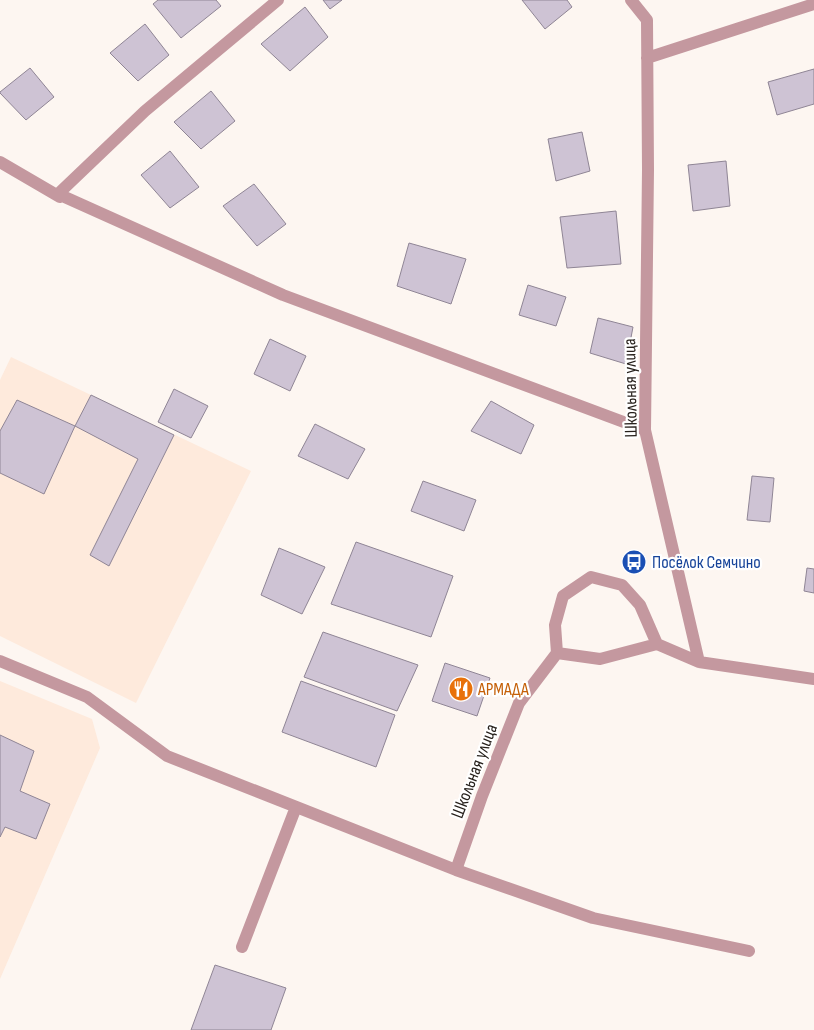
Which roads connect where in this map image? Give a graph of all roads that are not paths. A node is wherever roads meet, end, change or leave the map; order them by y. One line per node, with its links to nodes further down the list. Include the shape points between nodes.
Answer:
1 (278, 0): 6 (street, via 145,111)
2 (632, 0): 4 (street, Школьная улица, via 647,20)
3 (814, 4): 4 (street)
4 (648, 58): 7 (street, Школьная улица)
5 (0, 162): 6 (street, via 60,197)
6 (58, 194): 7 (street, via 283,295)
7 (645, 430): 11 (street, Школьная улица)
8 (657, 644): 9 (street, via 600,659); 9 (street, via 640,605 622,585 591,576 563,596 555,625); 11 (street)
9 (556, 653): 14 (street, Школьная улица, via 519,703)
10 (0, 661): 13 (street, via 87,697 167,756)
11 (699, 662): 12 (street)
12 (814, 679)
13 (296, 807): 14 (street); 15 (street)
14 (456, 870): 16 (street, via 592,918)
15 (242, 947)
16 (749, 951)

